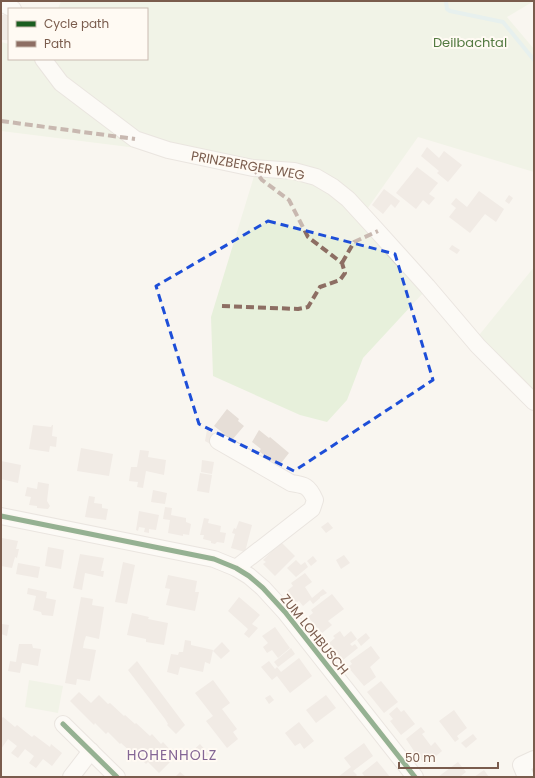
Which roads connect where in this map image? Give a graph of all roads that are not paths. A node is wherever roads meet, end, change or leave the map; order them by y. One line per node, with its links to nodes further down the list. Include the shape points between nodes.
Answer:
1 (1, 2): 2 (street)
2 (11, 8)
3 (44, 60): 4 (street, PRINZBERGER WEG, via 61,83 135,139 168,150 253,168 294,171 316,177 333,187 348,199 478,346)
4 (534, 402)
5 (218, 441): 7 (street, via 291,483 303,485 310,490 315,500 312,509)
6 (1, 516): 7 (street, ZUM LOHBUSCH, via 214,559)
7 (236, 568): 13 (street, ZUM LOHBUSCH, via 263,588 285,612)
8 (62, 724): 9 (street)
9 (91, 751): 11 (street); 12 (street)
10 (534, 759): 14 (street, via 521,765)
11 (71, 777)
12 (117, 777)
13 (415, 777)
14 (526, 777)

